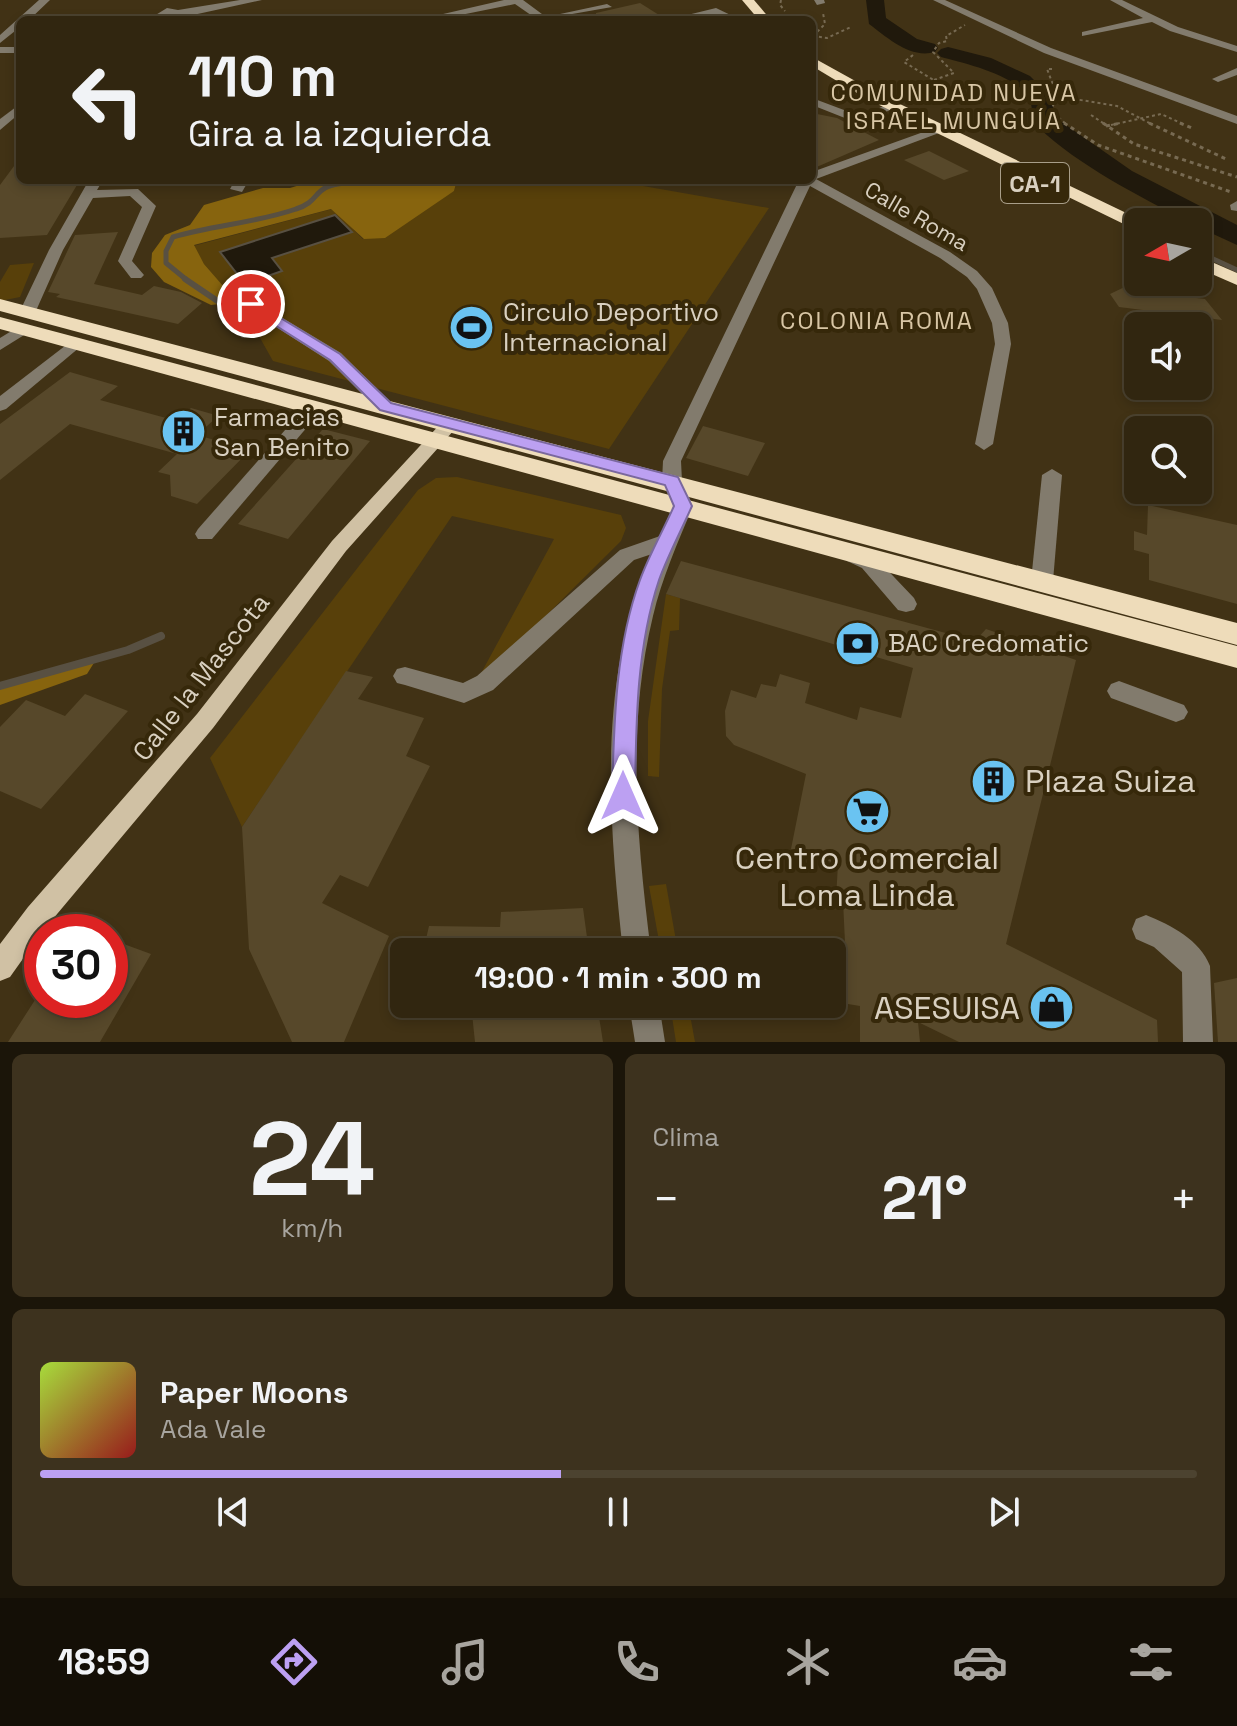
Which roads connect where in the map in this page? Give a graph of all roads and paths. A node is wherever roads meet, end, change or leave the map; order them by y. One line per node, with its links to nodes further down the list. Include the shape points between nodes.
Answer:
1 (45, 0): 13 (street)
2 (257, 0): 12 (street)
3 (517, 0): 14 (street); 15 (street)
4 (525, 0): 16 (street)
5 (748, 0): 20 (highway)
6 (781, 0): 11 (path)
7 (938, 0): 32 (street)
8 (1115, 0): 21 (street)
9 (820, 5): 25 (path, via 825,24)
10 (607, 7): 17 (street)
11 (785, 11)
12 (178, 13)
13 (27, 16)
14 (441, 16)
15 (545, 16)
16 (546, 16)
17 (564, 16)
18 (691, 16): 19 (street, via 716,11)
19 (727, 16)
20 (762, 16)
21 (1151, 19): 26 (street); 29 (street)
22 (850, 24): 27 (path, via 852,29)
23 (966, 25): 35 (path, via 946,36 933,52 954,73)
24 (16, 26): 28 (street)
25 (816, 33)
26 (1086, 34)
27 (816, 37)
28 (0, 40)
29 (1237, 49)
30 (913, 55): 35 (path, via 904,62)
31 (816, 64): 40 (highway, CA-1)
32 (1082, 65): 37 (path, via 1047,69 1056,83); 44 (street)
33 (1237, 71): 34 (street)
34 (1218, 79)
35 (934, 80): 40 (path, via 943,90)
36 (840, 96): 39 (street); 40 (highway, CA-1)
37 (1056, 96): 43 (path, via 1117,106); 56 (path, via 1052,114 1098,145)
38 (816, 103): 39 (street)
39 (825, 106): 40 (street, via 860,120)
40 (888, 108): 48 (highway, CA-1); 57 (highway, CA-1)
41 (16, 111): 45 (street)
42 (1091, 115): 46 (path)
43 (1143, 119): 46 (path); 47 (path, via 1161,114); 49 (path)
44 (1237, 120)
45 (0, 126)
46 (1106, 126): 51 (path, via 1141,147)
47 (1194, 129)
48 (933, 133): 50 (street); 58 (highway, CA-1)
49 (1226, 159)
50 (816, 176)
51 (1237, 177)
52 (816, 183): 74 (street, Calle Roma, via 952,259 984,288 1003,344)
53 (93, 184): 55 (street)
54 (807, 184): 76 (street, via 672,461)
55 (86, 194): 62 (street, via 133,192 149,206 125,261); 66 (street)
56 (1237, 194)
57 (1124, 218)
58 (1124, 225)
59 (1212, 259): 61 (highway)
60 (1212, 268): 63 (highway)
61 (1237, 271)
62 (136, 275)
63 (1237, 280)
64 (251, 304): 71 (street, via 335,357)
65 (0, 305): 66 (highway)
66 (25, 321): 67 (highway); 68 (highway); 69 (street); 71 (highway)
67 (0, 323)
68 (74, 344): 70 (street); 72 (highway)
69 (0, 345)
70 (0, 405)
71 (385, 407): 73 (highway)
72 (314, 408): 73 (highway); 78 (street)
73 (443, 433): 76 (highway); 77 (highway); 90 (main road, Calle la Mascota, via 339,546 205,721)
74 (984, 444)
75 (1052, 475): 81 (street)
76 (672, 481): 77 (street); 81 (highway)
77 (683, 506): 79 (street); 80 (highway)
78 (205, 534)
79 (665, 542): 85 (street, via 627,555 485,683 464,693); 89 (street, via 649,581 626,712 624,821)
80 (844, 550): 82 (street, via 869,563); 84 (highway)
81 (1042, 581): 83 (highway)
82 (906, 604)
83 (1237, 634)
84 (1237, 657)
85 (405, 676)
86 (1119, 691): 87 (street)
87 (1176, 712)
88 (1146, 929): 93 (street, via 1164,937 1196,966)
89 (636, 938)
90 (0, 967)
91 (646, 1018): 92 (street)
92 (650, 1042)
93 (1198, 1042)

